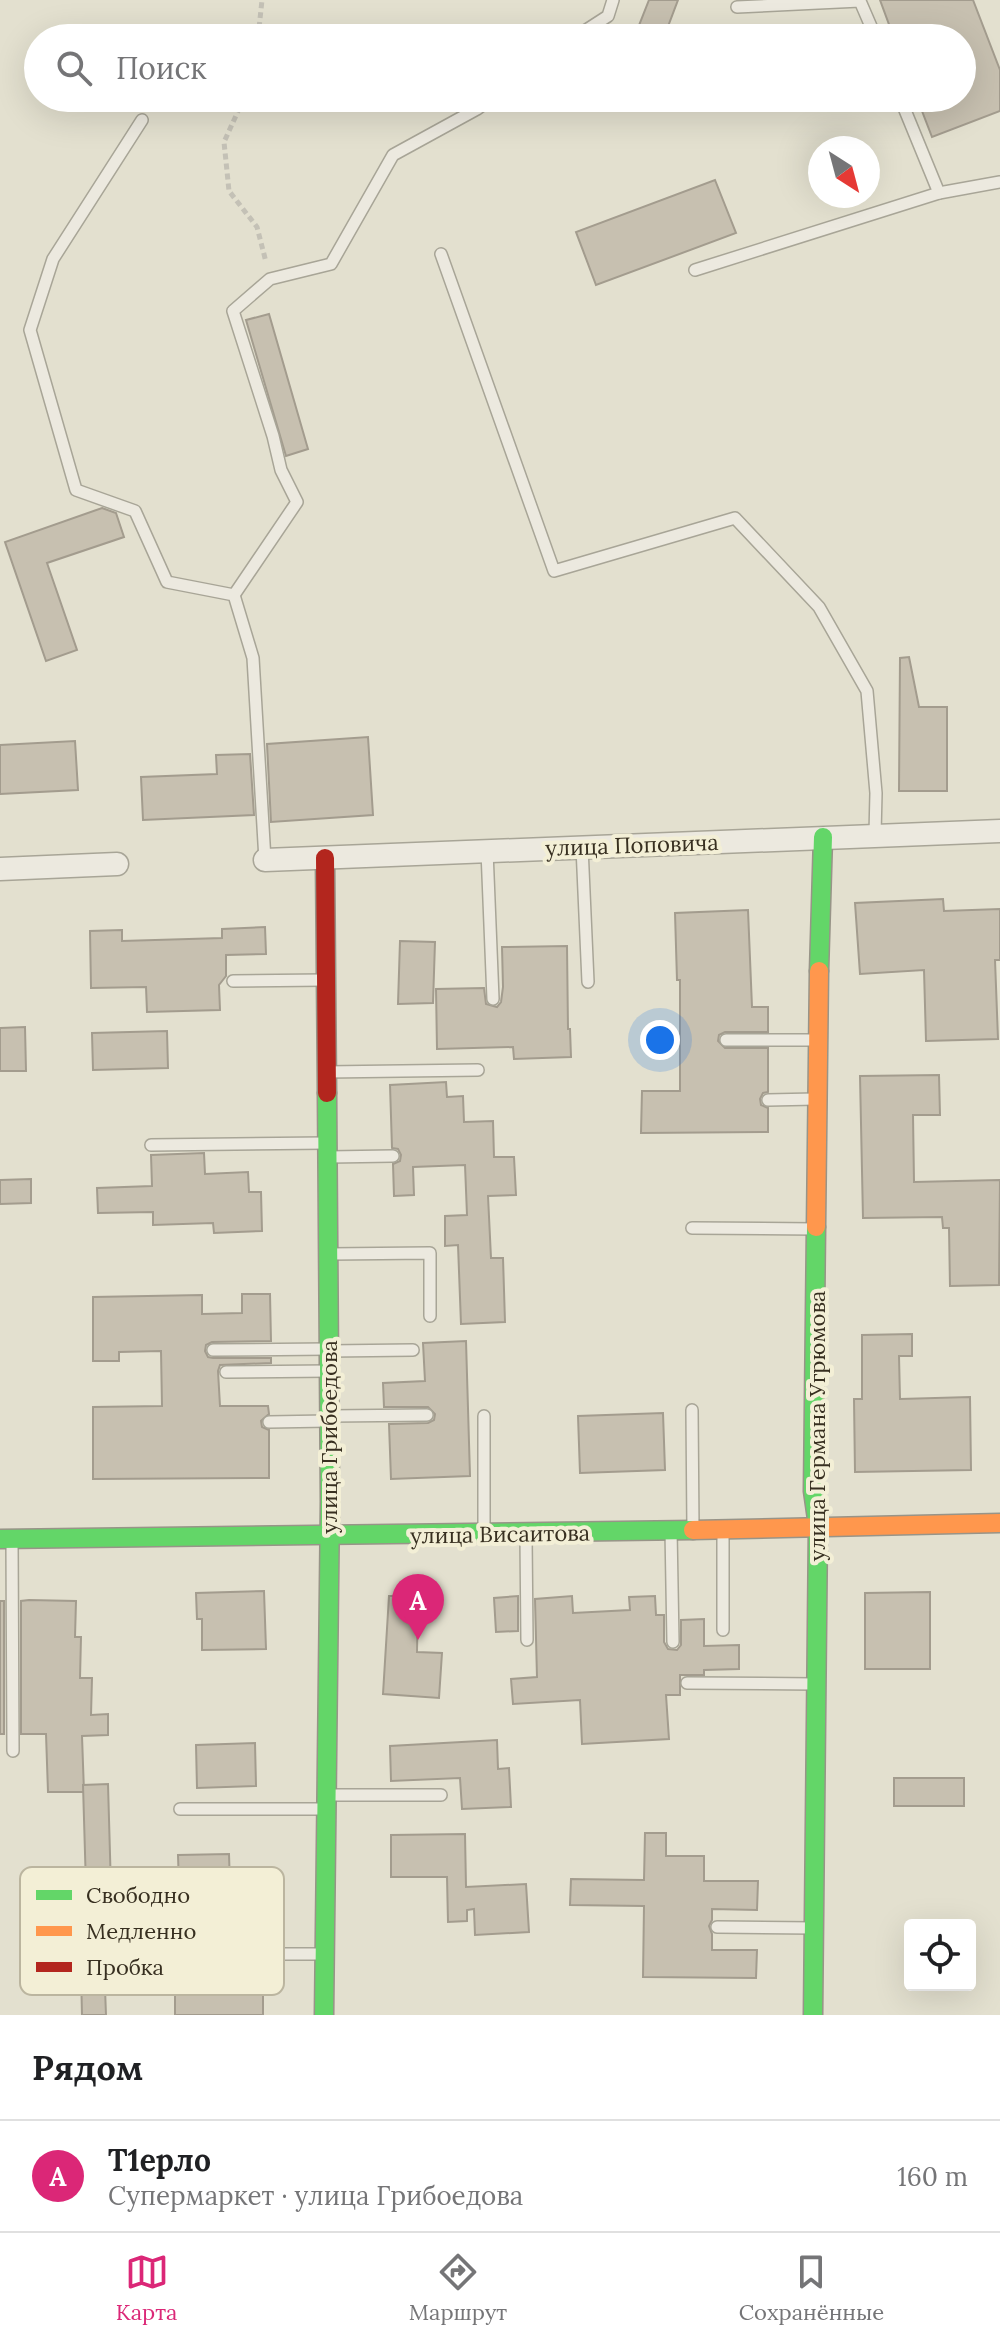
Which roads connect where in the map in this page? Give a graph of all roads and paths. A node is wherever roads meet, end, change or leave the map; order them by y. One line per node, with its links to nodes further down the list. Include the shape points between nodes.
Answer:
1 (262, 0): 4 (path)
2 (613, 0): 5 (lane, via 608,16)
3 (737, 7): 6 (lane, via 860,1)
4 (259, 24)
5 (596, 24)
6 (870, 24)
7 (238, 112): 15 (path, via 224,142 229,191 257,227)
8 (472, 112): 15 (lane, via 393,155 331,264)
9 (906, 112): 12 (lane)
10 (142, 120): 16 (lane, via 53,259 30,330 76,490 135,511 167,582)
11 (1000, 182): 12 (lane)
12 (939, 193): 14 (lane)
13 (441, 254): 18 (lane, via 554,571 735,518 819,607 867,691)
14 (695, 270)
15 (270, 279): 16 (lane, via 233,311 281,470 297,502)
16 (234, 595): 23 (lane, via 253,658)
17 (1000, 831): 18 (street, улица Поповича)
18 (875, 834): 19 (street, улица Поповича)
19 (823, 837): 20 (street, улица Поповича); 31 (street, улица Германа Угрюмова)
20 (582, 847): 21 (street, улица Поповича); 28 (lane)
21 (487, 851): 22 (street, улица Поповича); 29 (lane)
22 (325, 858): 23 (street, улица Поповича); 26 (street, улица Грибоедова)
23 (265, 860)
24 (117, 864): 25 (street)
25 (0, 869)
26 (326, 980): 27 (lane); 33 (street, улица Грибоедова)
27 (233, 981)
28 (588, 982)
29 (493, 999)
30 (726, 1040): 31 (lane)
31 (818, 1040): 34 (street, улица Германа Угрюмова)
32 (478, 1070): 33 (lane)
33 (326, 1072): 37 (street, улица Грибоедова)
34 (818, 1099): 35 (lane); 40 (street, улица Германа Угрюмова)
35 (768, 1100)
36 (151, 1145): 37 (lane)
37 (327, 1150): 38 (lane); 41 (street, улица Грибоедова)
38 (393, 1156)
39 (692, 1228): 40 (lane)
40 (818, 1229): 54 (street, улица Германа Угрюмова, via 813,1491)
41 (328, 1254): 42 (lane, via 430,1253); 44 (street, улица Грибоедова)
42 (430, 1316)
43 (213, 1350): 44 (lane)
44 (329, 1350): 45 (lane); 46 (street, улица Грибоедова)
45 (413, 1350)
46 (329, 1371): 47 (lane); 51 (street, улица Грибоедова)
47 (226, 1372)
48 (692, 1410): 56 (lane)
49 (427, 1415): 51 (lane)
50 (484, 1416): 58 (lane)
51 (330, 1419): 52 (lane); 60 (street, улица Грибоедова)
52 (269, 1422)
53 (1000, 1523): 54 (street, улица Висаитова)
54 (818, 1526): 57 (street, улица Висаитова); 66 (street, улица Германа Угрюмова)
55 (671, 1529): 56 (street, улица Висаитова); 59 (street, улица Висаитова); 64 (lane)
56 (693, 1529): 57 (street, улица Висаитова)
57 (723, 1529): 62 (lane)
58 (484, 1534): 59 (street, улица Висаитова); 60 (street, улица Висаитова)
59 (526, 1534): 63 (lane)
60 (329, 1536): 61 (street, улица Висаитова); 69 (street, улица Грибоедова)
61 (6, 1539): 67 (lane)
62 (723, 1630)
63 (527, 1640)
64 (673, 1642)
65 (687, 1683): 66 (lane)
66 (816, 1684): 72 (street, улица Германа Угрюмова)
67 (13, 1751)
68 (441, 1795): 69 (lane)
69 (326, 1802): 70 (lane); 74 (street, улица Грибоедова)
70 (180, 1809)
71 (717, 1927): 72 (lane)
72 (814, 1928): 76 (street, улица Германа Угрюмова)
73 (284, 1954): 74 (lane)
74 (325, 1954): 75 (street, улица Грибоедова)
75 (324, 2015)
76 (813, 2015)

